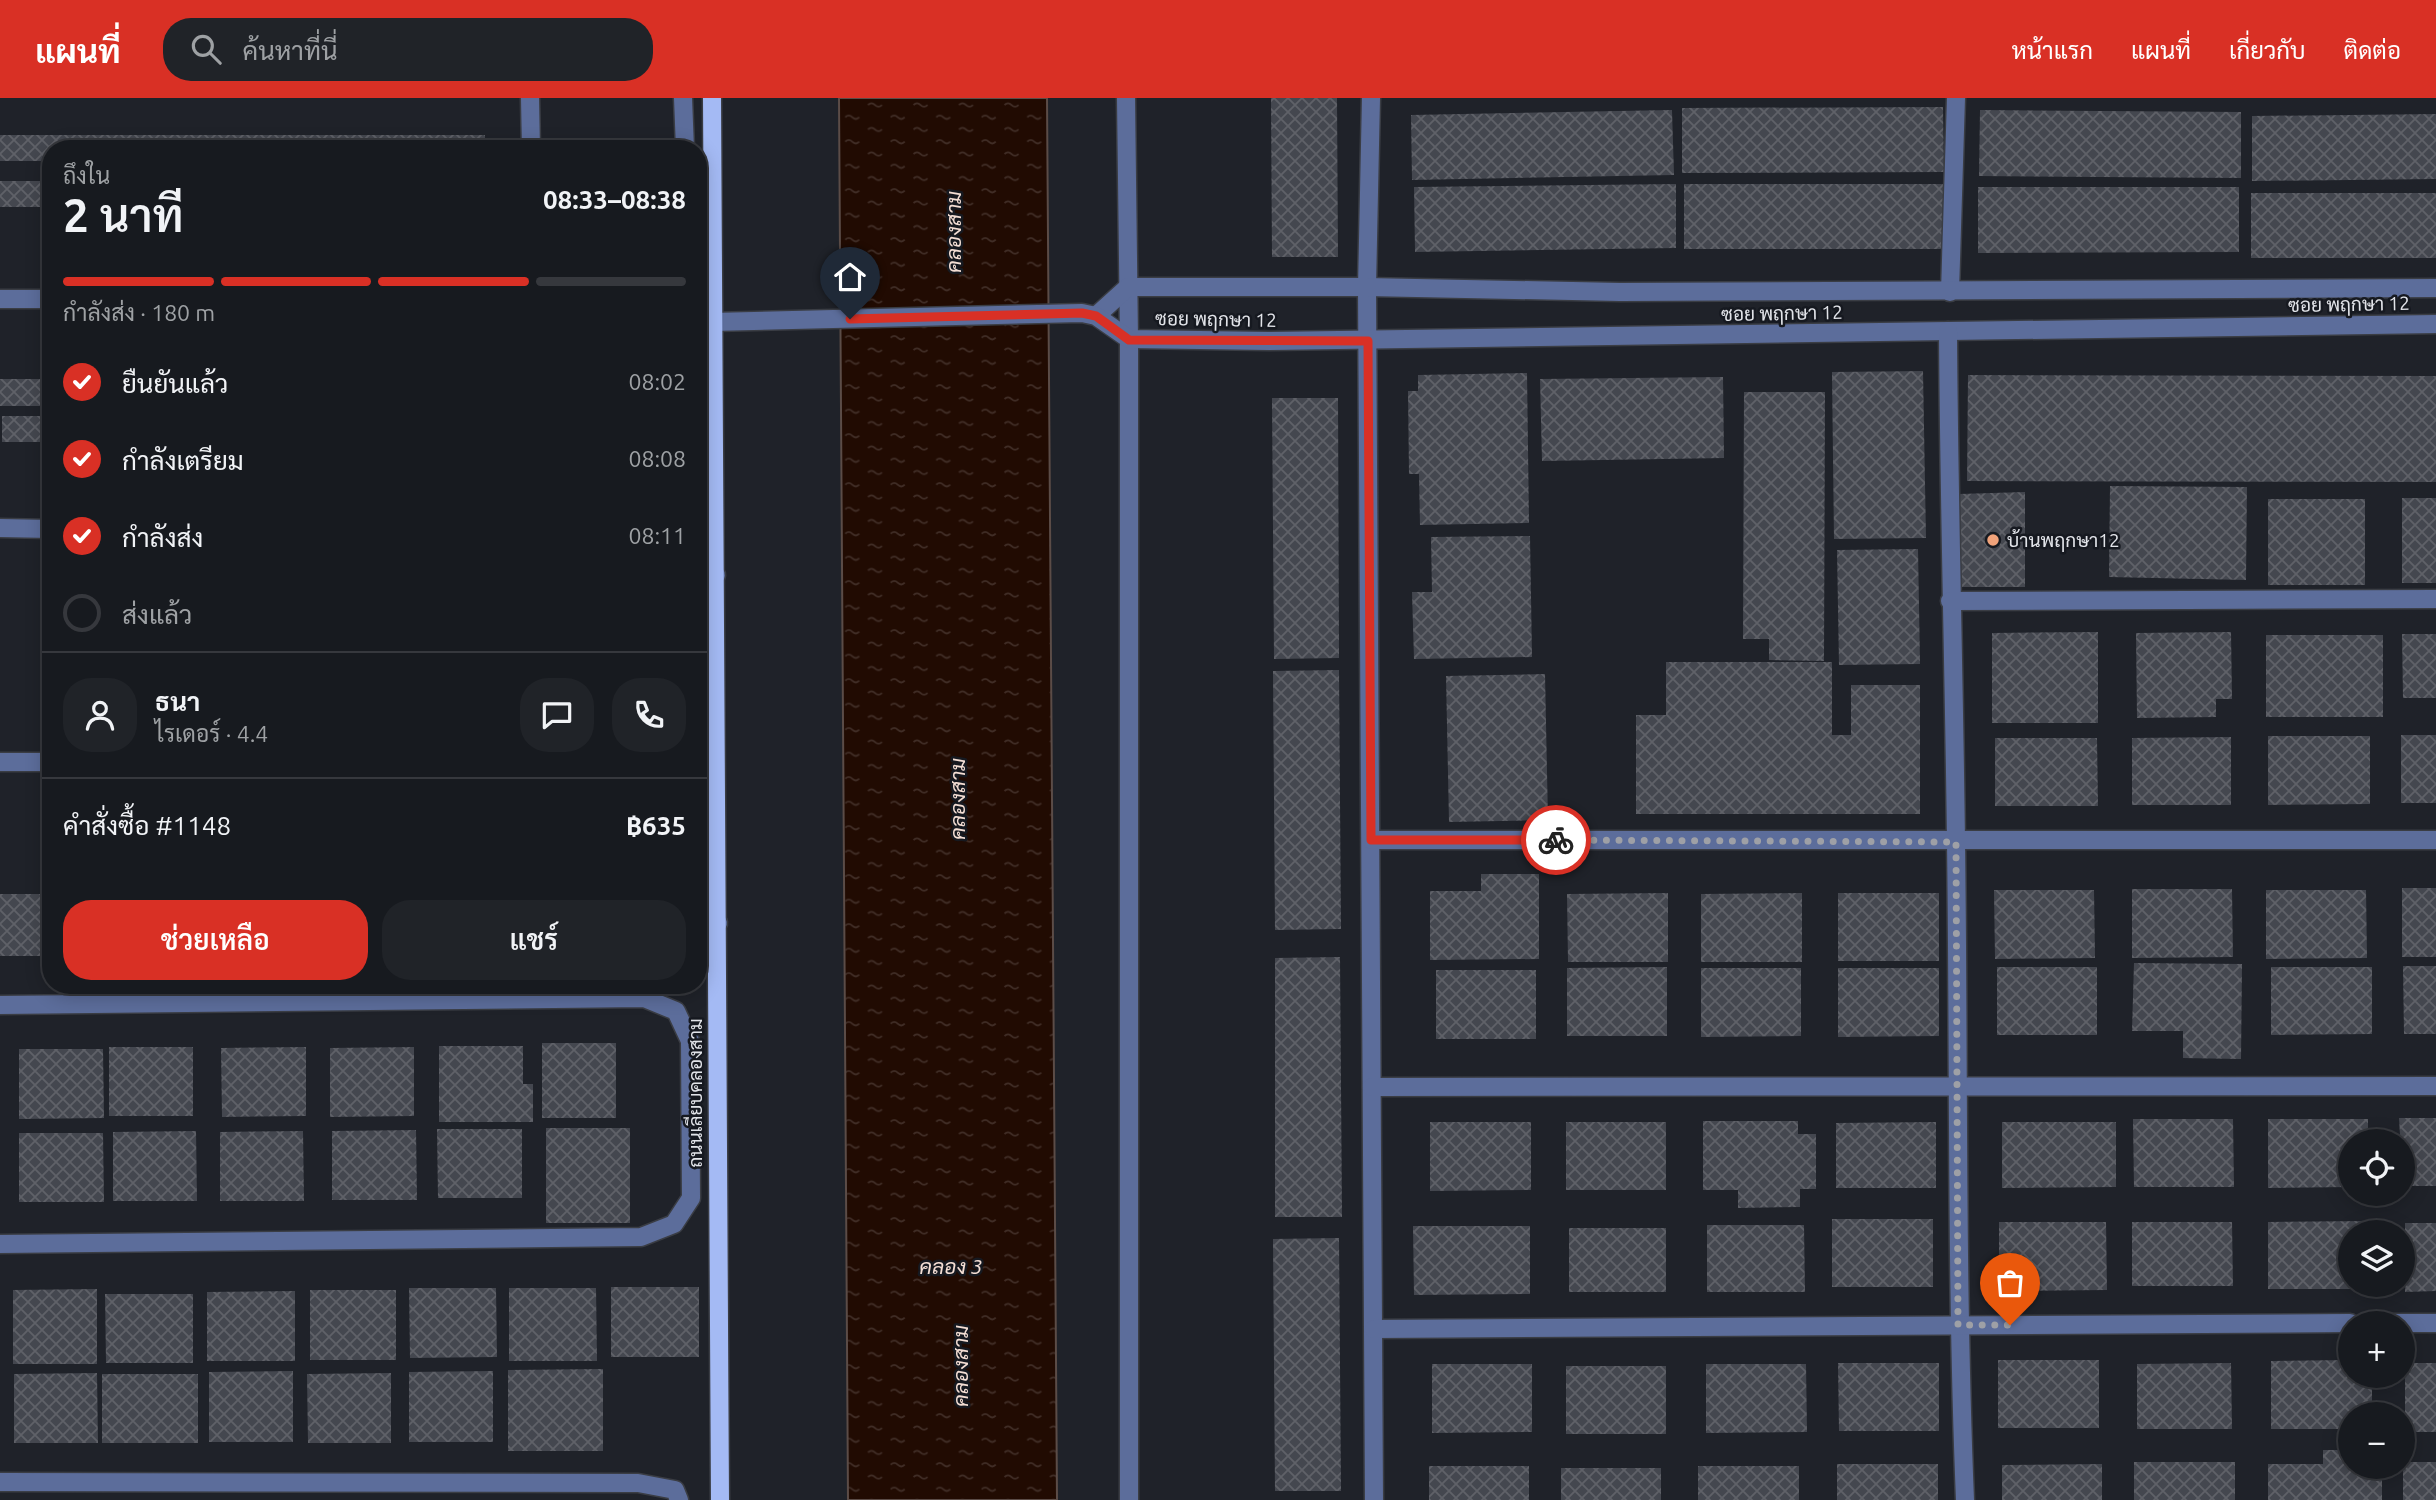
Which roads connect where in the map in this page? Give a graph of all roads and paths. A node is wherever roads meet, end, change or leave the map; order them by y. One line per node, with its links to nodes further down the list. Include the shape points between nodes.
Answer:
1 (530, 98): 7 (street)
2 (683, 98): 8 (street)
3 (712, 98): 16 (main road, ถนนเลียบคลองสาม)
4 (1126, 98): 9 (street)
5 (1371, 98): 10 (street)
6 (1956, 98): 12 (street)
7 (531, 140)
8 (685, 140)
9 (1128, 287): 10 (street); 15 (street); 19 (street)
10 (1367, 287): 12 (street); 20 (street)
11 (2436, 288): 12 (street)
12 (1950, 292)
13 (0, 299): 14 (street)
14 (42, 299)
15 (1089, 314): 16 (street); 19 (street)
16 (712, 322): 23 (main road, ถนนเลียบคลองสาม)
17 (2436, 324): 18 (street, ซอย พฤกษา 12)
18 (1948, 331): 20 (street, ซอย พฤกษา 12); 26 (street)
19 (1129, 340): 20 (street, ซอย พฤกษา 12); 47 (street)
20 (1368, 341): 30 (street)
21 (0, 528): 22 (street)
22 (42, 529)
23 (716, 575): 24 (street); 32 (main road, ถนนเลียบคลองสาม)
24 (707, 582)
25 (2436, 599): 26 (street)
26 (1950, 601): 31 (street)
27 (0, 762): 28 (street)
28 (42, 762)
29 (2436, 839): 31 (street)
30 (1371, 840): 31 (street); 36 (street)
31 (1956, 842): 37 (street)
32 (718, 923): 33 (street); 46 (main road, ถนนเลียบคลองสาม)
33 (707, 925)
34 (0, 1005): 38 (street, via 644,998 676,1011 690,1041 691,1198 674,1224 641,1237)
35 (2436, 1086): 37 (street)
36 (1372, 1087): 37 (street); 43 (street)
37 (1956, 1087): 42 (street)
38 (0, 1244)
39 (2338, 1323): 42 (street)
40 (2415, 1323): 41 (street)
41 (2436, 1323)
42 (1958, 1325): 43 (street); 49 (street)
43 (1374, 1329): 48 (street)
44 (0, 1482): 45 (street, via 638,1483 675,1490)
45 (679, 1500)
46 (720, 1500)
47 (1129, 1500)
48 (1374, 1500)
49 (1965, 1500)

